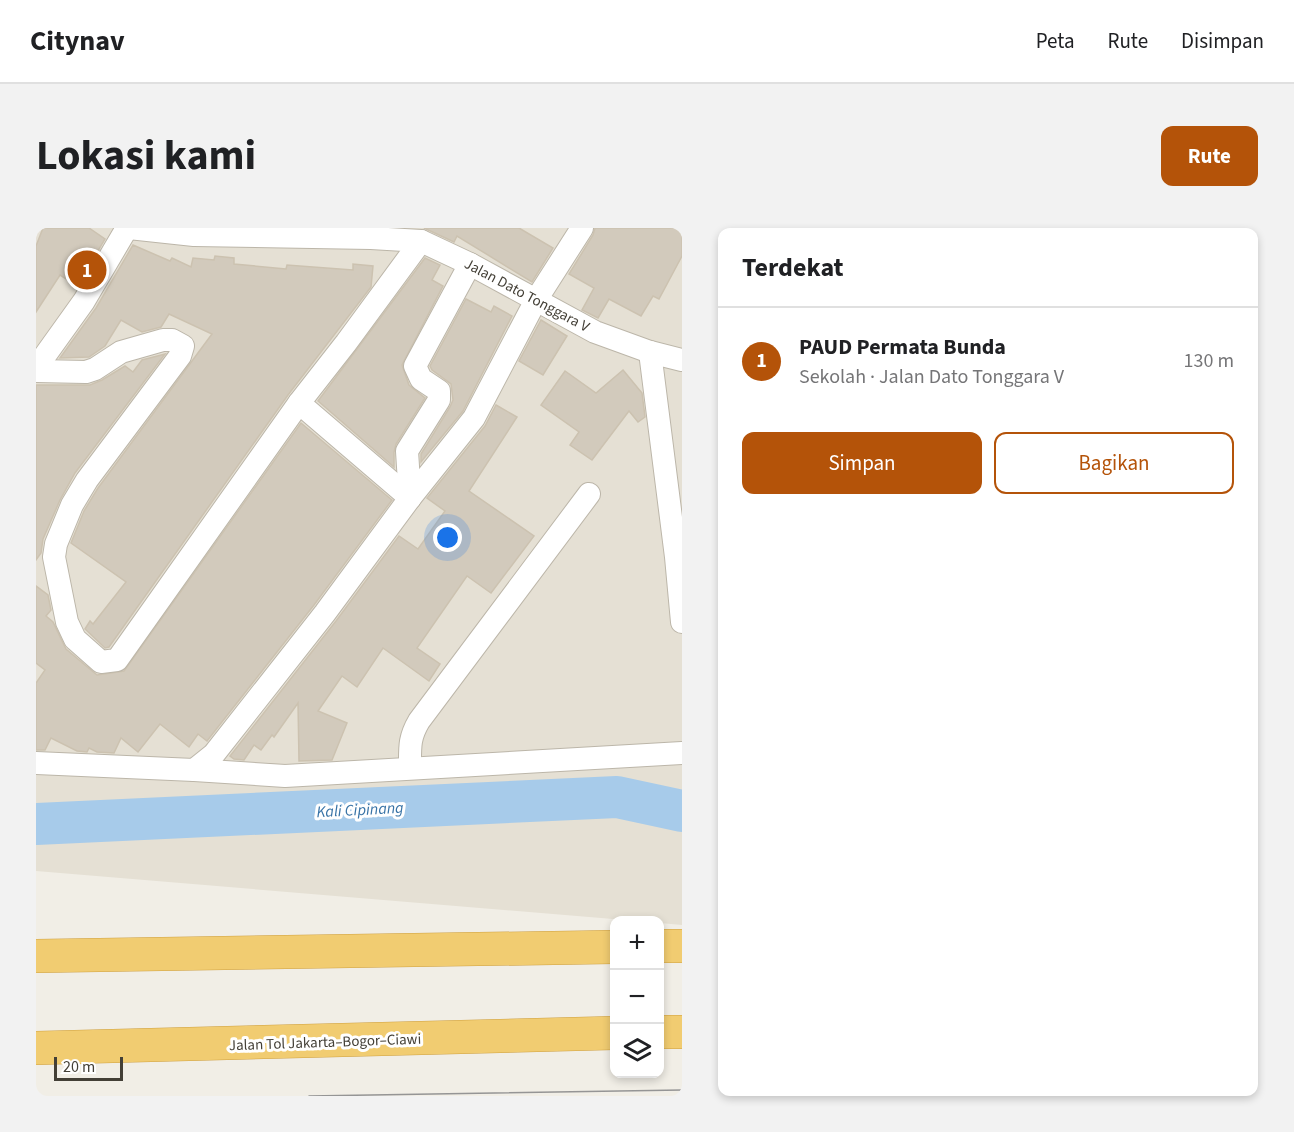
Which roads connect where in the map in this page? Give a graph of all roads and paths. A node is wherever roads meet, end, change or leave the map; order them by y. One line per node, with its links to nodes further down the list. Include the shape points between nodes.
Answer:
1 (128, 228): 3 (street, Jalan Dato Tonggara V, via 194,235); 10 (street)
2 (582, 228): 7 (street)
3 (278, 232): 4 (street, Jalan Dato Tonggara V)
4 (371, 233): 5 (street, Jalan Dato Tonggara V)
5 (421, 241): 6 (street, Jalan Dato Tonggara V); 11 (street)
6 (471, 264): 7 (street, Jalan Dato Tonggara V); 13 (street, via 415,366 421,379 440,394 407,452)
7 (536, 300): 8 (street, Jalan Dato Tonggara V, via 595,332); 13 (street, via 474,418)
8 (650, 352): 9 (street, Jalan Dato Tonggara V); 14 (street)
9 (682, 360)
10 (36, 370): 11 (street, via 86,372 121,352 163,340 183,346 180,356 87,480 56,544 54,557 67,621 75,639 101,662 117,660)
11 (298, 403): 13 (street)
12 (589, 494): 17 (street, via 420,721 410,743)
13 (410, 498): 18 (street, via 214,754)
14 (682, 622)
15 (682, 753): 17 (street)
16 (36, 763): 18 (street)
17 (410, 767): 18 (street, via 285,776)
18 (194, 770)
19 (664, 946): 20 (highway)
20 (682, 946)
21 (610, 947): 22 (highway)
22 (36, 956)
23 (664, 1032): 24 (highway)
24 (682, 1032)
25 (610, 1034): 26 (highway, Jalan Tol Jakarta–Bogor–Ciawi)
26 (36, 1048)

